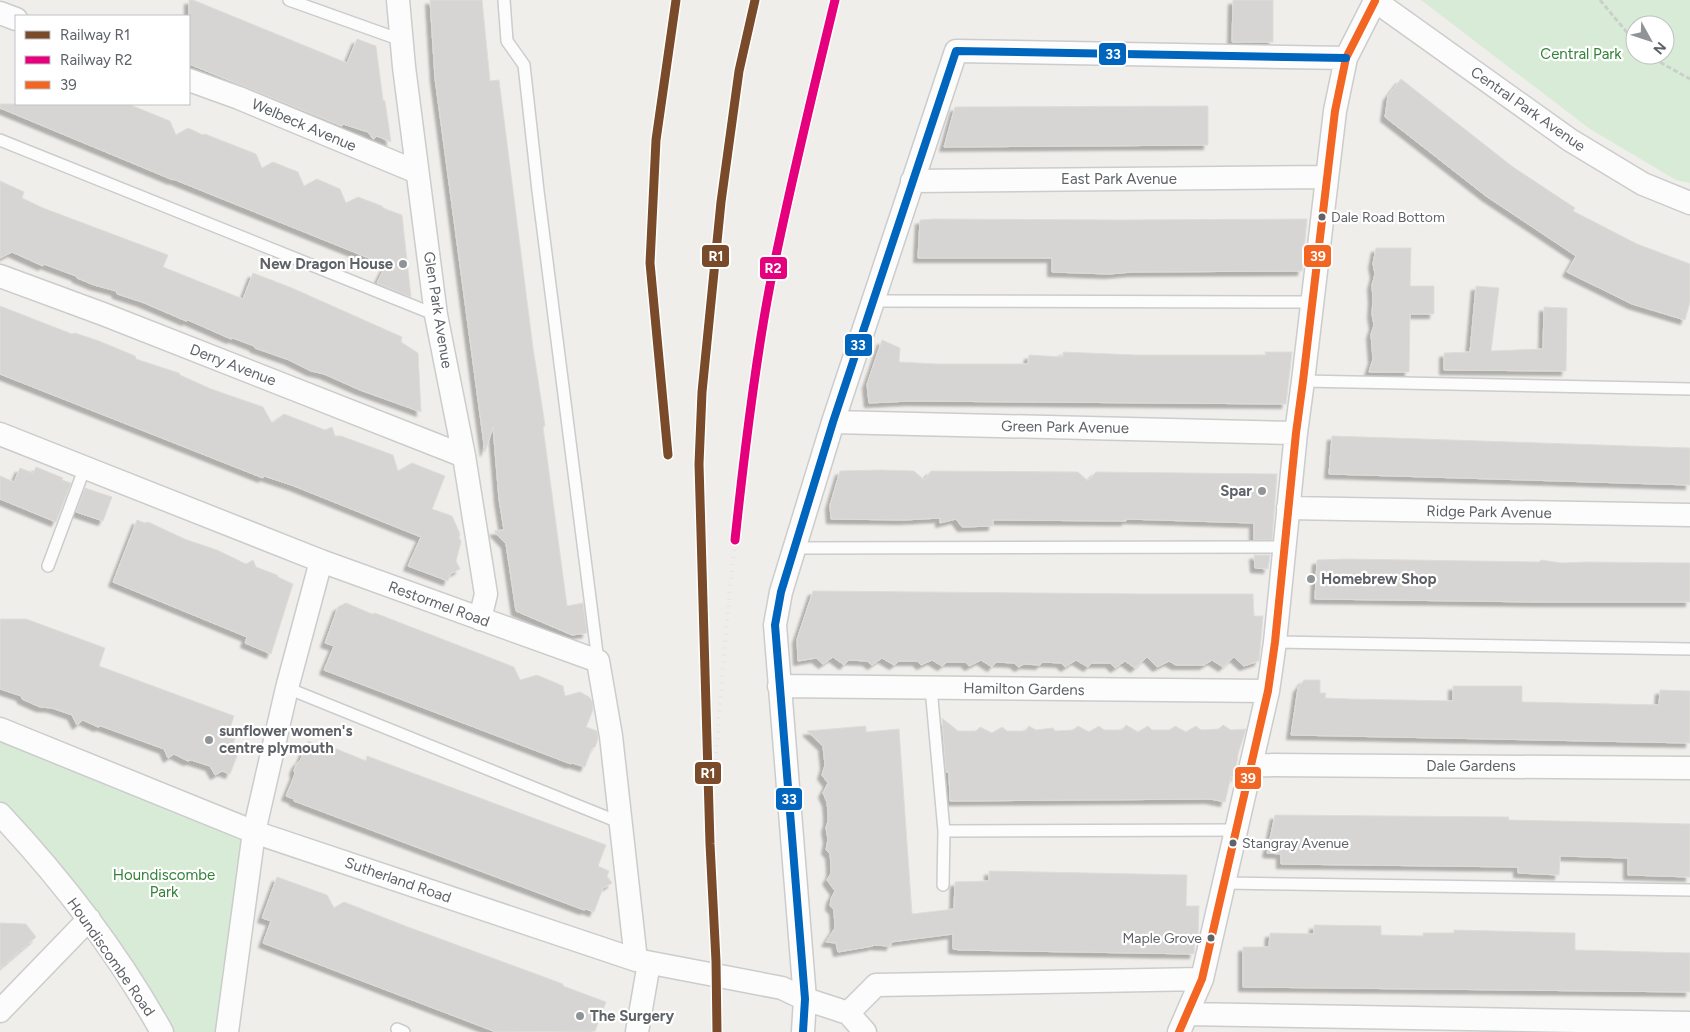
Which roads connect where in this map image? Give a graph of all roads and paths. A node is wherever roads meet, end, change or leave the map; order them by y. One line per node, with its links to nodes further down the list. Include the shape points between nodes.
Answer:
1 (289, 0): 9 (lane)
2 (398, 0): 9 (street, Glen Park Avenue)
3 (504, 0): 39 (lane, via 506,41 524,65)
4 (1374, 0): 10 (street); 18 (street, Central Park Avenue, via 1570,140 1643,184)
5 (1600, 0): 8 (path)
6 (0, 13): 7 (street)
7 (15, 18)
8 (1625, 30)
9 (401, 40): 15 (street, Glen Park Avenue)
10 (1346, 58): 16 (street, via 1335,111); 17 (street, via 956,51)
11 (1666, 65): 12 (path)
12 (1690, 78)
13 (190, 80): 15 (street, Welbeck Avenue)
14 (0, 140): 22 (lane)
15 (418, 172): 22 (street, Glen Park Avenue)
16 (1327, 177): 17 (street, East Park Avenue); 21 (street)
17 (912, 181): 20 (street)
18 (1690, 203)
19 (0, 276): 28 (street, Derry Avenue)
20 (873, 301): 21 (lane); 25 (street)
21 (1312, 302): 23 (street)
22 (436, 315): 28 (street, Glen Park Avenue)
23 (1303, 381): 24 (lane); 26 (street)
24 (1690, 389)
25 (834, 422): 26 (street, Green Park Avenue); 33 (street)
26 (1296, 433): 30 (street)
27 (0, 434): 29 (street, Restormel Road)
28 (464, 456): 36 (street, Glen Park Avenue, via 486,594)
29 (85, 467): 34 (street, Restormel Road); 35 (lane)
30 (1288, 508): 31 (street, Ridge Park Avenue); 32 (street)
31 (1690, 516)
32 (1284, 546): 33 (lane); 37 (street)
33 (795, 548): 40 (street, via 775,625)
34 (321, 561): 36 (street, Restormel Road); 41 (street)
35 (48, 566)
36 (480, 619): 39 (street, Restormel Road)
37 (1275, 642): 38 (lane); 43 (street)
38 (1690, 649)
39 (598, 661): 48 (street)
40 (779, 686): 42 (street, Hamilton Gardens); 58 (street)
41 (287, 688): 48 (lane); 51 (street)
42 (931, 688): 43 (street, Hamilton Gardens); 50 (lane)
43 (1268, 691): 45 (street)
44 (0, 729): 51 (street, Sutherland Road)
45 (1252, 765): 46 (street, Dale Gardens); 49 (street)
46 (1690, 768)
47 (0, 814): 55 (street, Houndiscombe Road)
48 (621, 823): 56 (street)
49 (1236, 830): 50 (lane); 52 (street)
50 (944, 831): 53 (lane)
51 (254, 832): 56 (street, Sutherland Road); 64 (street)
52 (1224, 883): 54 (lane); 57 (street)
53 (943, 885)
54 (1690, 890)
55 (90, 919): 59 (street); 63 (street, Houndiscombe Road)
56 (648, 963): 58 (street, Sutherland Road, via 782,988); 65 (street)
57 (1202, 979): 60 (street, via 876,985); 61 (street)
58 (805, 999): 60 (street, Sutherland Road); 66 (street)
59 (0, 1011)
60 (848, 1013): 67 (street)
61 (1183, 1023): 62 (street)
62 (1690, 1023)
63 (162, 1032)
64 (227, 1032)
65 (637, 1032)
66 (803, 1032)
67 (865, 1032)

